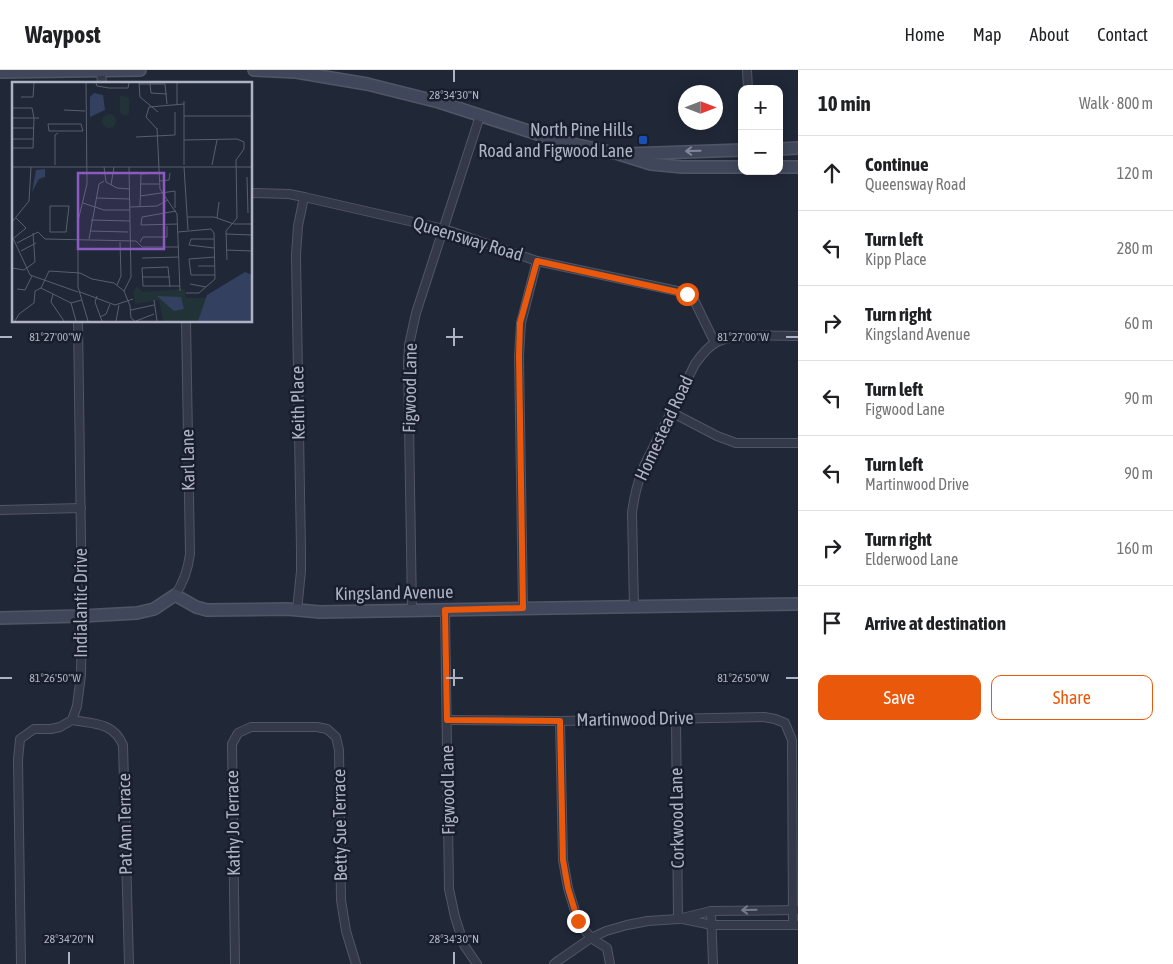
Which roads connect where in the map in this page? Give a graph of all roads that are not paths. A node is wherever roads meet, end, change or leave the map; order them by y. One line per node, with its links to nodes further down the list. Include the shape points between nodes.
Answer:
1 (101, 70): 2 (street); 5 (street)
2 (140, 70)
3 (254, 70): 7 (street, via 296,72 367,84)
4 (747, 70): 6 (street)
5 (0, 72)
6 (748, 85)
7 (480, 116): 11 (street, via 559,141); 17 (street, Figwood Lane)
8 (798, 148): 9 (street)
9 (783, 149)
10 (738, 150): 11 (street, one-way to 11)
11 (618, 154): 12 (street, via 651,164)
12 (738, 166)
13 (783, 167): 14 (street)
14 (798, 167)
15 (252, 193): 16 (street, Queensway Road)
16 (304, 197): 17 (street, Queensway Road); 31 (street, Keith Place, via 296,254 301,550)
17 (444, 229): 18 (street, Queensway Road); 32 (street, Figwood Lane, via 416,313 409,345)
18 (537, 261): 22 (street, Queensway Road, via 687,294 697,304); 30 (street, via 520,323)
19 (78, 322): 25 (street, Indialantic Drive)
20 (186, 322): 27 (street, Karl Lane, via 190,554 188,571)
21 (798, 336): 22 (street, via 737,337)
22 (715, 343): 23 (street, Homestead Road, via 695,364)
23 (671, 412): 24 (street, via 717,436 736,442); 29 (street, Homestead Road, via 644,466 634,497)
24 (798, 443)
25 (80, 508): 26 (street); 34 (street, Indialantic Drive)
26 (0, 510)
27 (175, 595): 31 (street, Kingsland Avenue, via 207,610); 34 (street, via 158,607 145,611)
28 (798, 604): 29 (street, Kingsland Avenue)
29 (634, 607): 30 (street, Kingsland Avenue)
30 (523, 608): 33 (street, Kingsland Avenue)
31 (297, 610): 32 (street, Kingsland Avenue)
32 (412, 610): 33 (street, Kingsland Avenue)
33 (445, 610): 38 (street, Figwood Lane)
34 (82, 616): 35 (street); 37 (street, Indialantic Drive, via 81,675)
35 (0, 618)
36 (676, 718): 39 (street, Martinwood Drive); 41 (street, Martinwood Drive, via 764,717 785,723 792,740); 43 (street, Corkwood Lane)
37 (72, 720): 47 (street, via 60,727 34,729 20,739); 48 (street, Pat Ann Terrace, via 112,729 123,745)
38 (447, 720): 39 (street, Martinwood Drive); 51 (street, Figwood Lane, via 449,889 464,945)
39 (560, 721): 46 (street, via 563,860 578,921)
40 (286, 726): 49 (street, Kathy Jo Terrace, via 251,727 238,733 232,744); 50 (street, Betty Sue Terrace, via 327,729 336,737 339,750 341,900)
41 (795, 910): 42 (street, one-way to 42); 45 (street)
42 (711, 911): 43 (street); 44 (street)
43 (678, 918): 44 (street); 46 (street, via 627,925)
44 (712, 925): 45 (street); 54 (street)
45 (796, 925)
46 (592, 938): 52 (street); 53 (street, via 607,948)
47 (21, 964)
48 (129, 964)
49 (235, 964)
50 (356, 964)
51 (477, 964)
52 (554, 964)
53 (610, 964)
54 (713, 964)

